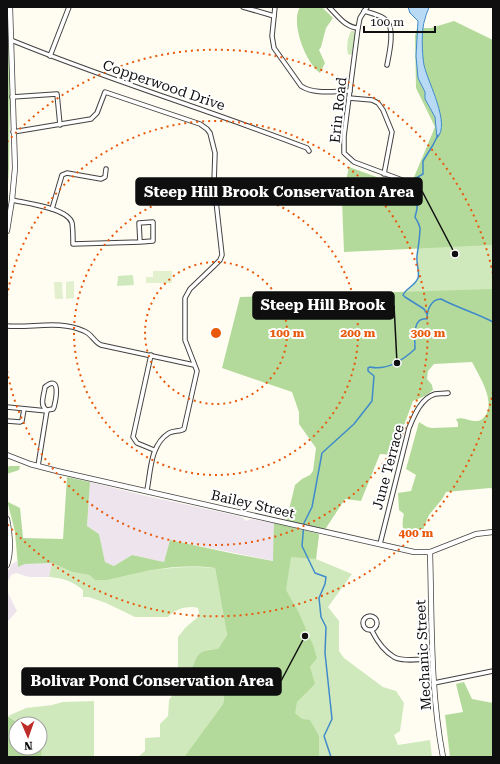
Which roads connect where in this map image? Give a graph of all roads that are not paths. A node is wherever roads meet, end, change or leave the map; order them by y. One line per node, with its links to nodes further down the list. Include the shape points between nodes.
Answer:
1 (10, 7): 10 (street)
2 (69, 7): 11 (street)
3 (243, 7): 8 (street)
4 (275, 7): 8 (street)
5 (329, 7): 9 (street, via 346,24)
6 (367, 7): 7 (street, Erin Road)
7 (364, 11): 9 (street, Erin Road); 12 (street, via 384,19 391,29)
8 (274, 16): 13 (street, via 274,48 301,86 317,92)
9 (358, 28): 13 (street, Erin Road)
10 (11, 40): 11 (street, Copperwood Drive); 14 (street)
11 (50, 56): 18 (street, Copperwood Drive, via 237,122 307,148)
12 (387, 65)
13 (350, 91): 15 (street, Erin Road)
14 (12, 97): 16 (street, via 57,94); 17 (street)
15 (349, 98): 20 (street, Erin Road, via 344,153 354,162); 20 (street, via 372,100 383,110 392,132)
16 (60, 125): 17 (street); 28 (street, via 94,117 105,92 200,124 210,133 216,153 214,183 222,255 190,289 185,298 185,338)
17 (13, 132): 22 (street, via 15,168)
18 (309, 151)
19 (106, 169): 23 (street, via 105,177 101,179 68,173 62,175)
20 (384, 174): 21 (street, Erin Road)
21 (402, 180)
22 (12, 200): 23 (street); 24 (street)
23 (52, 209): 25 (street, via 70,219 73,244)
24 (7, 231)
25 (140, 242): 25 (street, via 153,241 153,222 139,223)
26 (7, 326): 27 (street, via 68,326 88,332 95,342 101,345)
27 (151, 355): 28 (street); 34 (street, via 133,437 137,443)
28 (194, 365): 34 (street, via 197,373 184,429 170,433)
29 (448, 393): 40 (street, June Terrace, via 430,396 422,403 413,418)
30 (7, 407): 31 (street)
31 (24, 409): 32 (street); 33 (street, via 20,422)
32 (47, 411): 32 (street, via 42,405 45,387 52,384 57,389 54,407); 36 (street)
33 (7, 421)
34 (154, 450): 37 (street)
35 (8, 458): 36 (street, Bailey Street)
36 (38, 466): 37 (street, Bailey Street)
37 (147, 490): 40 (street, Bailey Street)
38 (7, 519): 42 (street, via 10,534)
39 (493, 532): 41 (street, Bailey Street, via 476,534)
40 (380, 544): 41 (street, Bailey Street, via 414,552)
41 (430, 552): 44 (street, Mechanic Street)
42 (7, 565)
43 (372, 631): 43 (street, via 376,628 377,621 374,617 368,616 362,624 367,630); 44 (street, via 377,641 395,658)
44 (432, 659): 46 (street, Mechanic Street)
45 (493, 671): 46 (street)
46 (434, 682): 47 (street, Mechanic Street)
47 (443, 757)

